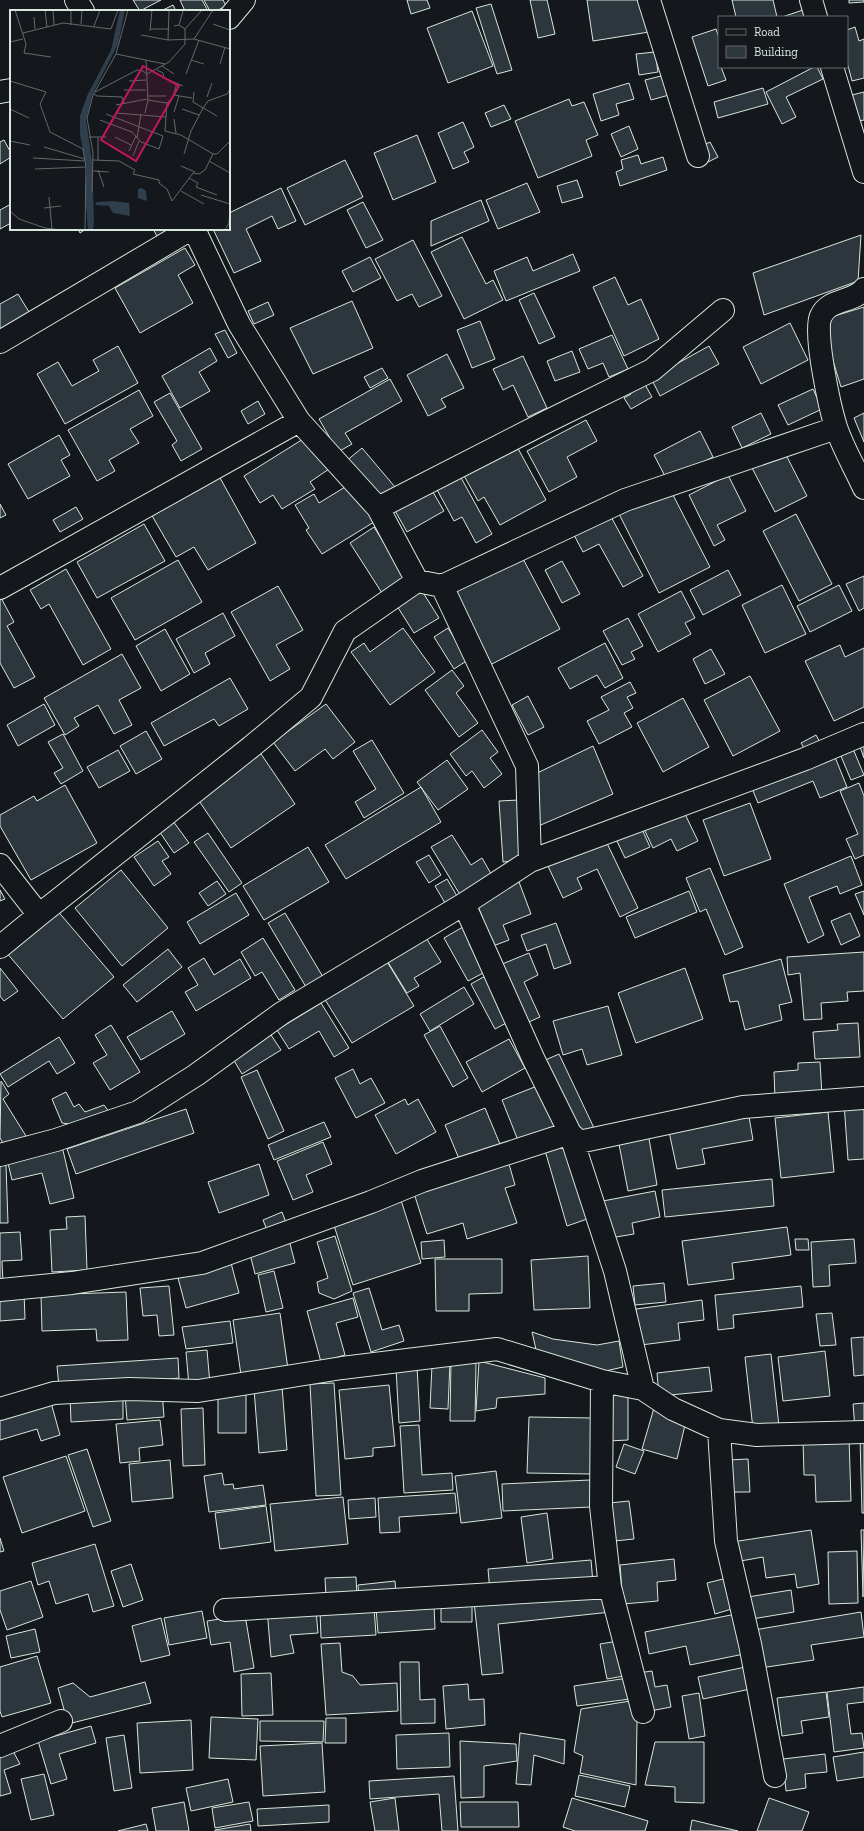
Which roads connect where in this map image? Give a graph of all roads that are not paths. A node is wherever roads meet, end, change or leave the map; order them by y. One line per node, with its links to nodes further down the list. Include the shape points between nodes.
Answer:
1 (76, 0): 5 (street)
2 (244, 0): 7 (street)
3 (649, 0): 11 (street)
4 (811, 0): 6 (street)
5 (82, 10)
6 (816, 16)
7 (230, 17)
8 (832, 68): 12 (street)
9 (10, 90): 10 (street)
10 (0, 92)
11 (698, 156)
12 (864, 172)
13 (189, 230): 17 (street)
14 (194, 230): 18 (street, via 239,324)
15 (864, 289): 19 (street, via 860,294 832,304 821,316 819,333 822,363)
16 (723, 310): 21 (street, via 652,370)
17 (0, 342)
18 (299, 421): 21 (street); 24 (street)
19 (836, 428): 20 (street); 23 (street, via 625,500)
20 (864, 488)
21 (378, 508): 22 (street)
22 (417, 581): 23 (street); 29 (street, via 345,631 311,697 251,748)
23 (442, 586): 26 (street, via 527,766)
24 (0, 588)
25 (864, 734): 26 (street, via 805,759)
26 (530, 860): 28 (street)
27 (0, 865): 29 (street)
28 (464, 904): 32 (street); 33 (street, via 282,1013 196,1075 138,1112 56,1140)
29 (39, 915): 30 (street)
30 (0, 947)
31 (864, 1098): 32 (street, via 742,1107 580,1142)
32 (570, 1134): 34 (street, via 422,1181 202,1263 72,1283); 36 (street, via 615,1271)
33 (0, 1155)
34 (0, 1290)
35 (602, 1381): 36 (street); 37 (street, via 497,1349 342,1368 198,1391 129,1389 54,1393); 40 (street, via 601,1506)
36 (642, 1388): 38 (street, via 673,1409)
37 (0, 1409)
38 (719, 1430): 39 (street, via 757,1435); 45 (street, via 726,1541 750,1644)
39 (864, 1432)
40 (610, 1587): 41 (street); 42 (street)
41 (225, 1610)
42 (643, 1712)
43 (61, 1721): 44 (street)
44 (0, 1746)
45 (776, 1776)

